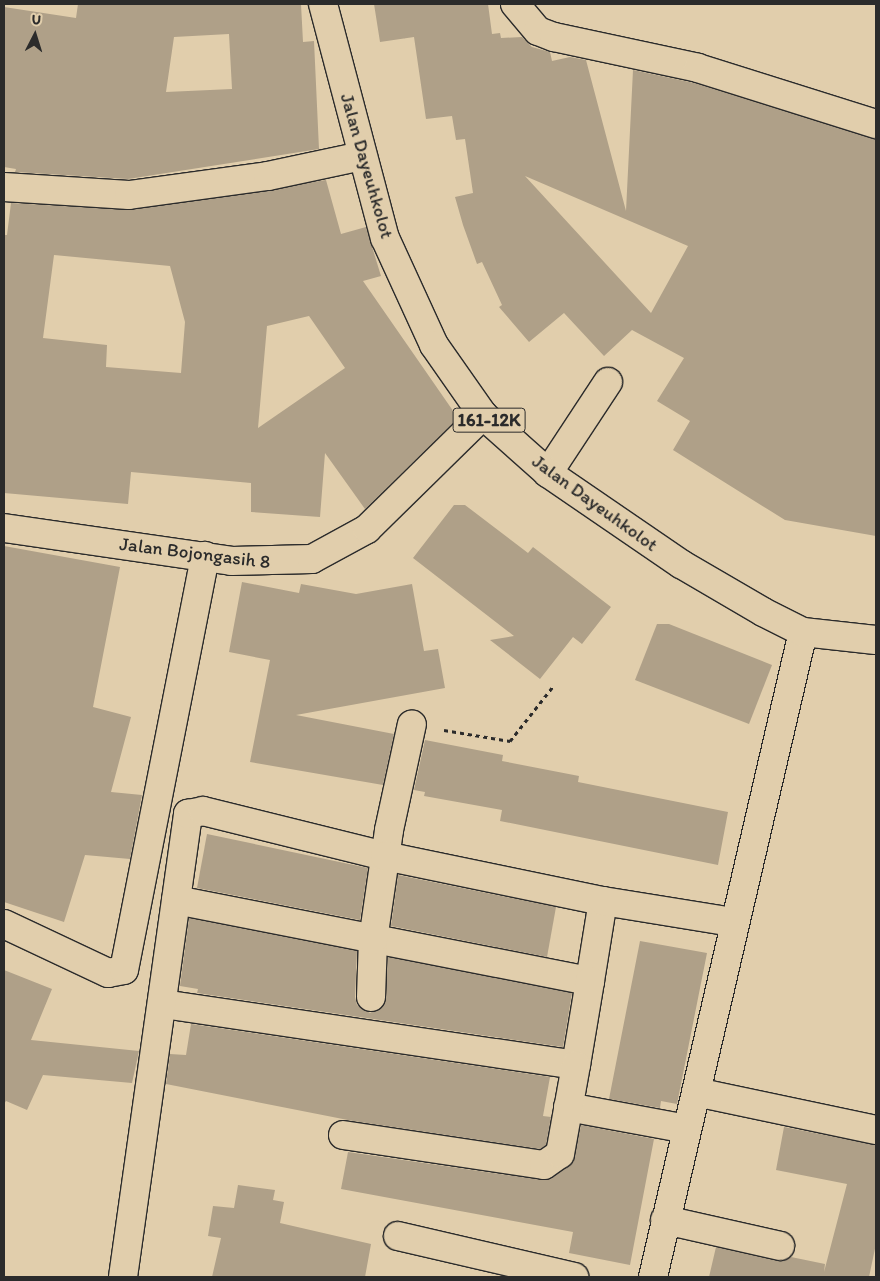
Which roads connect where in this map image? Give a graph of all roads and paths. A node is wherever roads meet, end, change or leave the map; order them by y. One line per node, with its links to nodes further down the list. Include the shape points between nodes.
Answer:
1 (323, 4): 4 (street, Jalan Dayeuhkolot / 161-12K)
2 (515, 4): 3 (street, via 538,31 554,37 698,68)
3 (876, 124)
4 (362, 156): 5 (street, via 268,176 129,195); 7 (street, Jalan Dayeuhkolot / 161-12K, via 385,238 410,296 434,345)
5 (4, 188)
6 (608, 382): 8 (street)
7 (483, 415): 8 (street, Jalan Dayeuhkolot / 161-12K); 10 (street, Jalan Bojongasih 8, via 367,529 312,559 280,562)
8 (548, 473): 11 (street, Jalan Dayeuhkolot / 161-12K, via 681,564)
9 (4, 528): 10 (street, Jalan Bojongasih 8)
10 (205, 556): 19 (street, via 124,970 108,973)
11 (803, 632): 12 (street, Jalan Dayeuhkolot / 161-12K); 18 (street)
12 (876, 640)
13 (554, 685): 14 (path, via 510,741)
14 (412, 724): 15 (street)
15 (385, 856): 16 (street, via 203,811 188,814); 17 (street); 20 (street)
16 (176, 900): 20 (street); 23 (street)
17 (603, 901): 18 (street); 21 (street)
18 (732, 922): 25 (street)
19 (4, 924)
20 (373, 940): 21 (street); 22 (street)
21 (590, 981): 24 (street)
22 (371, 997)
23 (163, 1004): 24 (street); 33 (street)
24 (576, 1065): 26 (street)
25 (696, 1092): 27 (street); 28 (street)
26 (568, 1107): 27 (street); 29 (street, via 560,1154 544,1165)
27 (687, 1129): 30 (street)
28 (876, 1130)
29 (343, 1135)
30 (665, 1220): 32 (street); 35 (street)
31 (398, 1236): 34 (street)
32 (780, 1246)
33 (124, 1277)
34 (574, 1277)
35 (652, 1277)

